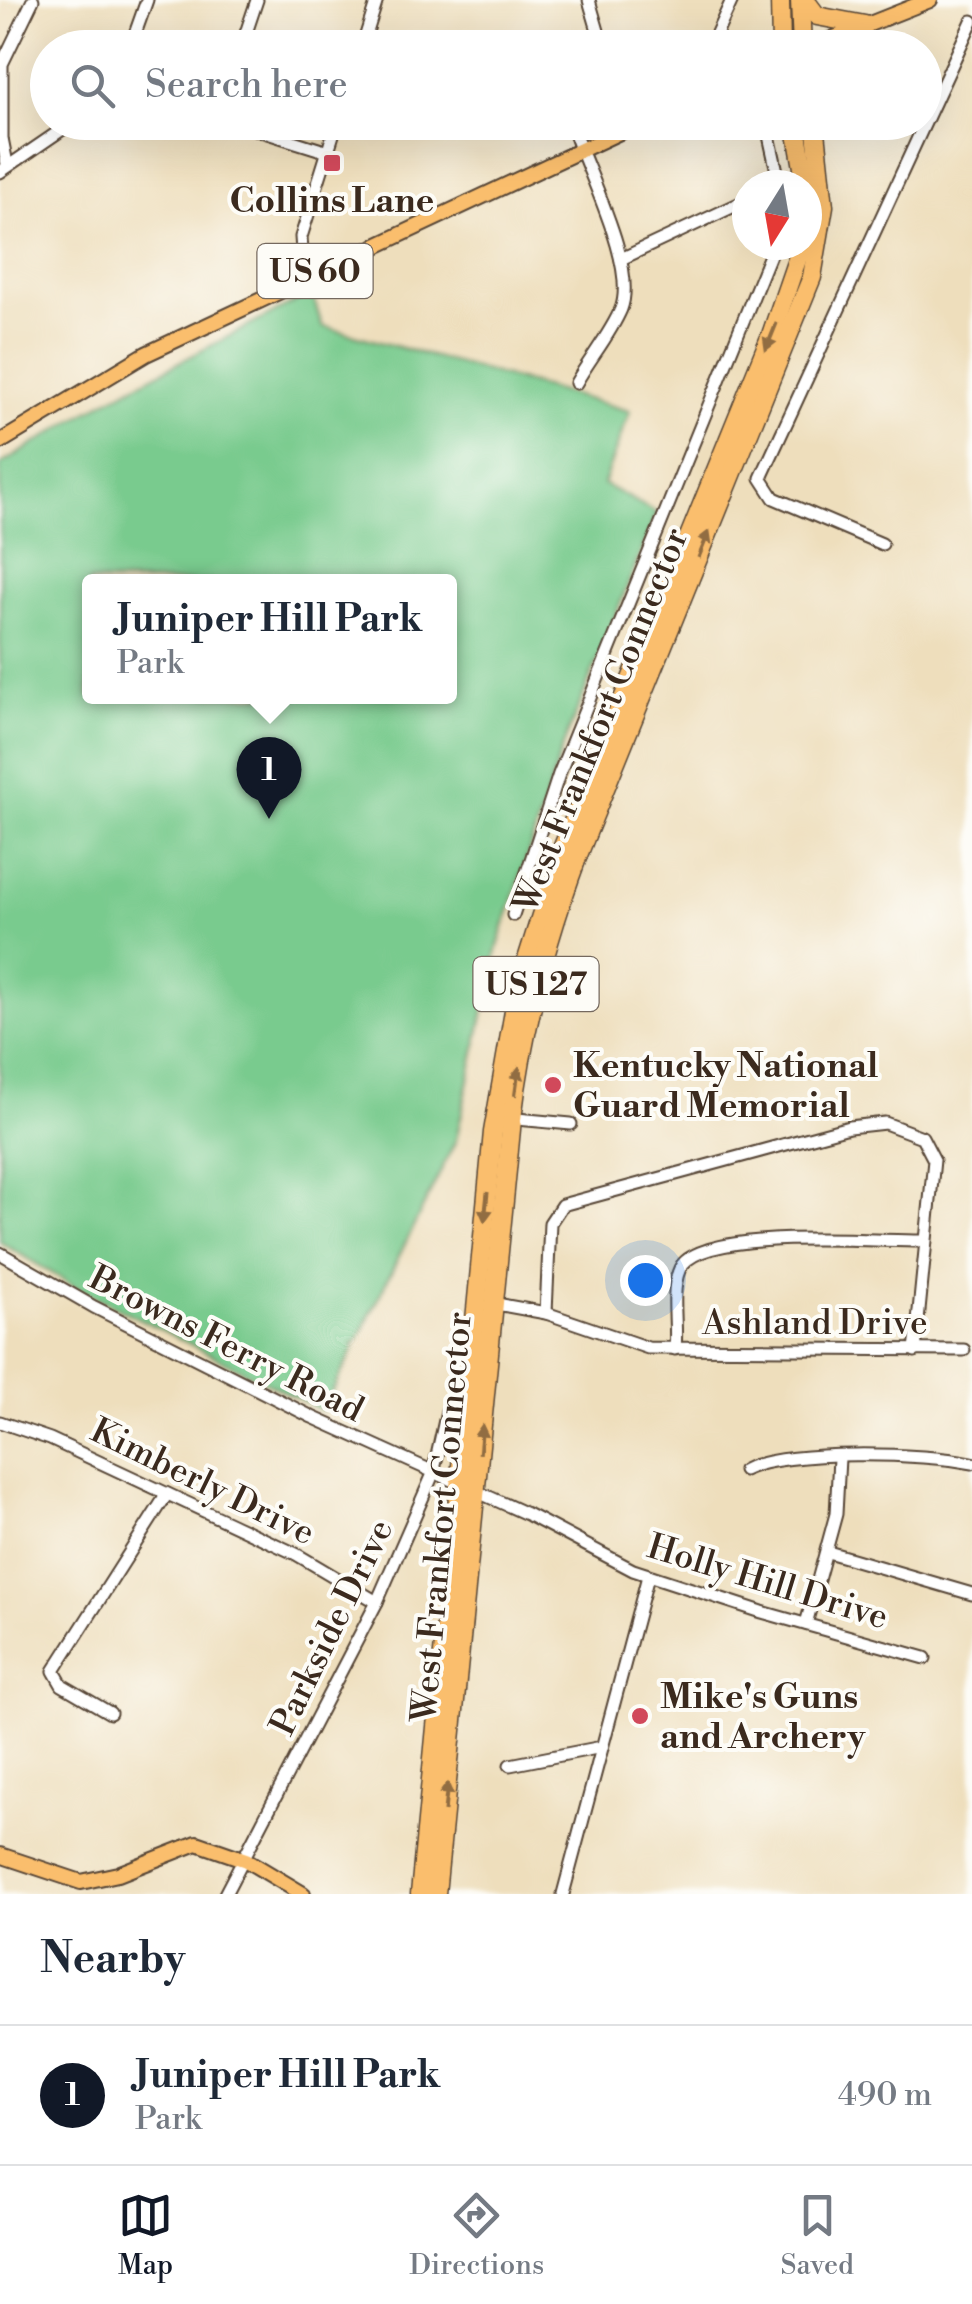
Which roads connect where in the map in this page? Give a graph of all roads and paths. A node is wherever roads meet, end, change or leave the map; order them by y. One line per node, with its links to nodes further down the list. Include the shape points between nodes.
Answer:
1 (32, 0): 30 (street, via 2,64)
2 (147, 0): 11 (street)
3 (257, 0): 12 (street)
4 (377, 0): 13 (street)
5 (589, 0): 14 (street)
6 (732, 0): 15 (street)
7 (802, 0): 10 (highway, via 817,16); 16 (highway)
8 (930, 0): 10 (main road)
9 (972, 21): 18 (street)
10 (864, 24): 17 (main road)
11 (136, 30)
12 (247, 30)
13 (368, 30)
14 (598, 30)
15 (718, 30)
16 (804, 30)
17 (849, 30)
18 (942, 86)
19 (47, 140): 30 (street)
20 (290, 140): 29 (street)
21 (332, 140): 29 (street)
22 (577, 140): 28 (street)
23 (602, 140): 28 (main road, US 60)
24 (770, 140): 31 (street)
25 (798, 140): 32 (highway)
26 (817, 140): 42 (highway, West Frankfort Connector / US 127, one-way to 26, via 816,260 824,197)
27 (917, 140): 40 (street, via 761,478 774,498)
28 (580, 150): 34 (street); 37 (main road, US 60)
29 (328, 152): 37 (street, via 300,244)
30 (4, 168)
31 (777, 170)
32 (803, 170)
33 (732, 207): 34 (street)
34 (620, 259): 38 (street, via 626,287 621,308)
35 (768, 260): 41 (street)
36 (797, 260): 42 (highway, West Frankfort Connector / US 127, one-way to 42)
37 (312, 272): 39 (main road, US 60, via 146,354)
38 (576, 383)
39 (0, 442)
40 (882, 544)
41 (634, 591): 42 (street); 43 (street, via 559,774)
42 (670, 605): 44 (highway, West Frankfort Connector / US 127, via 542,906 512,1012)
43 (513, 915)
44 (503, 1118): 45 (street); 48 (highway, West Frankfort Connector / US 127)
45 (572, 1124)
46 (925, 1240): 49 (street, via 930,1146 896,1125 862,1124 562,1205 550,1223); 50 (street, via 767,1240 698,1254 679,1271); 52 (street)
47 (0, 1253): 58 (street, Browns Ferry Road, via 94,1307)
48 (485, 1302): 49 (street, Ashland Drive); 59 (highway, West Frankfort Connector / US 127)
49 (546, 1314): 50 (street, Ashland Drive, via 634,1346)
50 (675, 1349): 52 (street, Ashland Drive)
51 (964, 1350): 52 (street, Ashland Drive)
52 (915, 1351)
53 (447, 1411): 58 (street, Parkside Drive)
54 (0, 1422): 60 (street, Kimberly Drive)
55 (839, 1458): 56 (street); 57 (street, via 775,1458); 61 (street)
56 (972, 1463)
57 (744, 1470)
58 (434, 1474): 59 (street, Holly Hill Drive); 64 (street, Parkside Drive)
59 (468, 1487): 62 (street, Holly Hill Drive); 74 (highway, West Frankfort Connector / US 127); 75 (highway, West Frankfort Connector / US 127, one-way to 59)
60 (167, 1494): 64 (street, Kimberly Drive, via 296,1554); 67 (street, via 54,1671 62,1685)
61 (828, 1552): 63 (street); 65 (street)
62 (648, 1576): 65 (street, Holly Hill Drive); 68 (street)
63 (972, 1594)
64 (377, 1602): 71 (street, Parkside Drive)
65 (806, 1624): 66 (street, Holly Hill Drive)
66 (925, 1658)
67 (110, 1713)
68 (602, 1747): 69 (street); 76 (street)
69 (510, 1765)
70 (0, 1856): 71 (main road, via 81,1882 152,1862 190,1843)
71 (246, 1860): 72 (street, Parkside Drive); 73 (main road)
72 (225, 1894)
73 (303, 1894)
74 (420, 1894)
75 (436, 1894)
76 (563, 1894)

